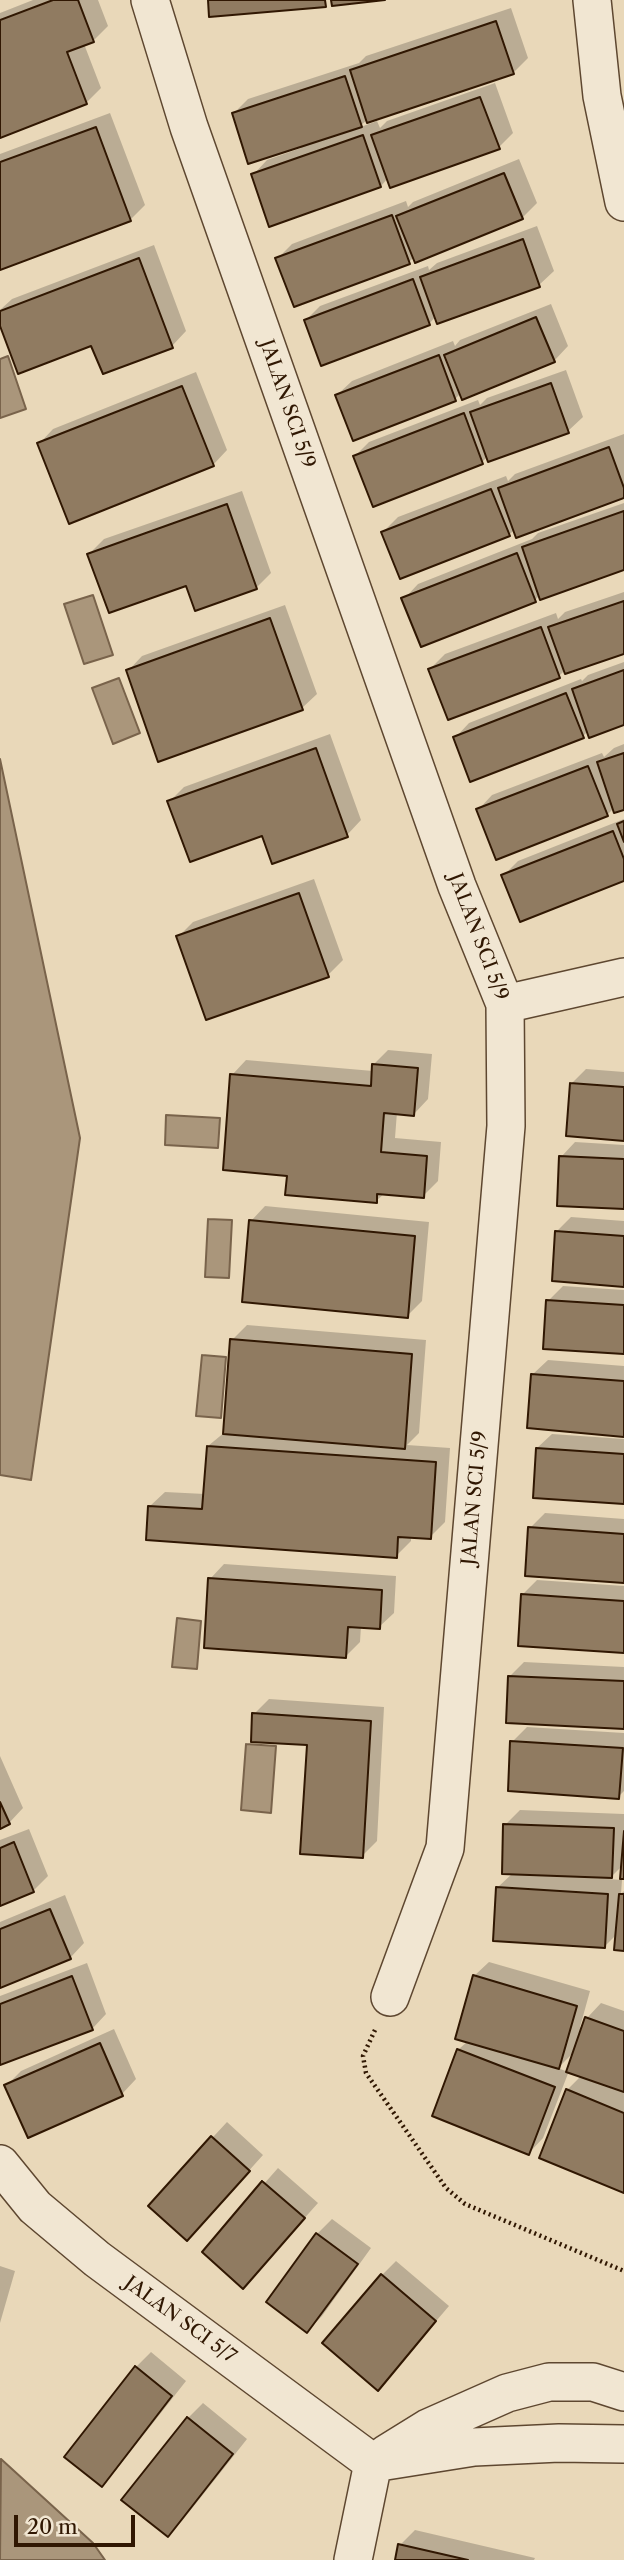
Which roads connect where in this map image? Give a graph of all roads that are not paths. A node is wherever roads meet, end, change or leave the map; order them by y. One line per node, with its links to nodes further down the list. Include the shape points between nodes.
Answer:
1 (150, 0): 5 (street, JALAN SCI 5/9, via 194,140 448,860)
2 (592, 0): 3 (street, via 602,96)
3 (624, 202)
4 (624, 977): 5 (street)
5 (505, 1004): 6 (street, JALAN SCI 5/9, via 506,1126 445,1848)
6 (390, 1997)
7 (0, 2164): 10 (street, JALAN SCI 5/7, via 35,2207 97,2259)
8 (624, 2392): 10 (street, via 593,2382 549,2382 507,2393 428,2428)
9 (624, 2444): 10 (street, via 474,2447)
10 (373, 2463): 11 (street)
11 (353, 2560)

